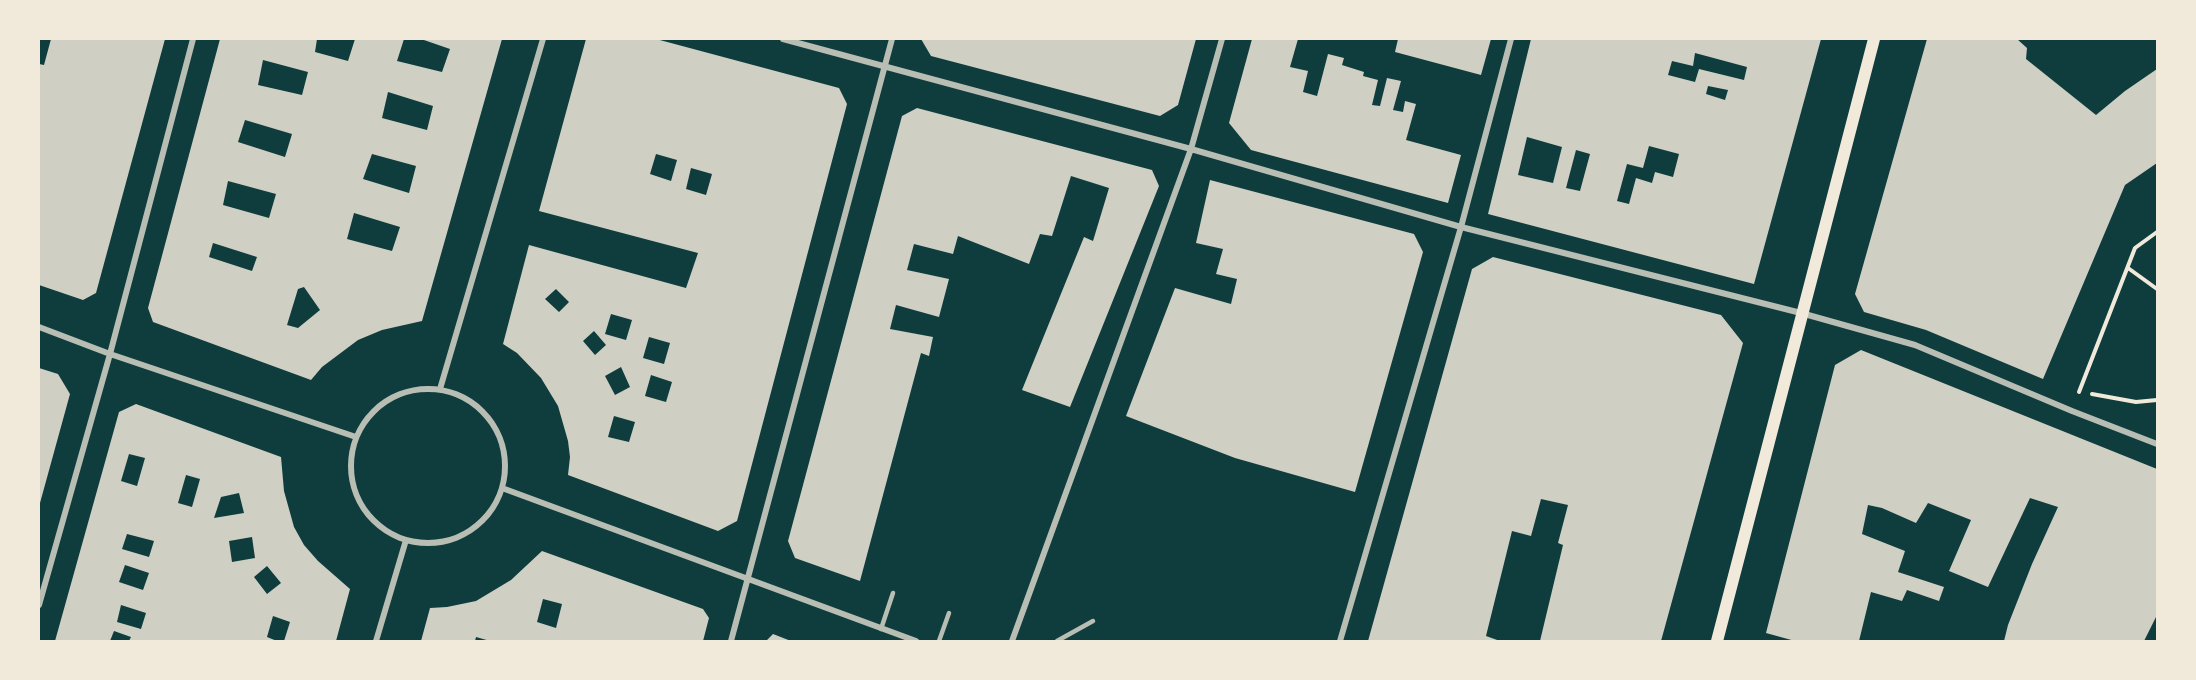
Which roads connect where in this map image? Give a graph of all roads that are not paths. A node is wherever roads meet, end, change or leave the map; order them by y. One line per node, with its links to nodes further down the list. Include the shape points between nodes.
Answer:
1 (193, 39): 13 (street)
2 (543, 39): 14 (street)
3 (783, 39): 8 (street)
4 (892, 39): 8 (street)
5 (1222, 39): 9 (street)
6 (1511, 39): 10 (street)
7 (1874, 39): 11 (main road)
8 (885, 67): 9 (street); 19 (street)
9 (1191, 149): 10 (street); 29 (street)
10 (1461, 227): 11 (street); 31 (street)
11 (1801, 313): 16 (street, via 1915,345); 32 (main road)
12 (39, 327): 13 (street)
13 (110, 354): 15 (street); 21 (street)
14 (440, 389): 15 (street, via 414,389 390,398 369,414); 17 (street, via 471,402 493,425 504,455)
15 (356, 437): 18 (street, via 351,462 354,487 365,510 382,528)
16 (2157, 444)
17 (502, 488): 18 (street, via 492,510 475,527 453,539 430,543); 19 (street)
18 (406, 540): 25 (street)
19 (747, 580): 24 (street); 26 (street)
20 (893, 593): 24 (lane)
21 (39, 606)
22 (949, 613): 28 (lane)
23 (1093, 621): 30 (lane)
24 (881, 629): 27 (street)
25 (376, 641)
26 (731, 641)
27 (916, 641)
28 (939, 641)
29 (1012, 641)
30 (1057, 641)
31 (1340, 641)
32 (1717, 641)

